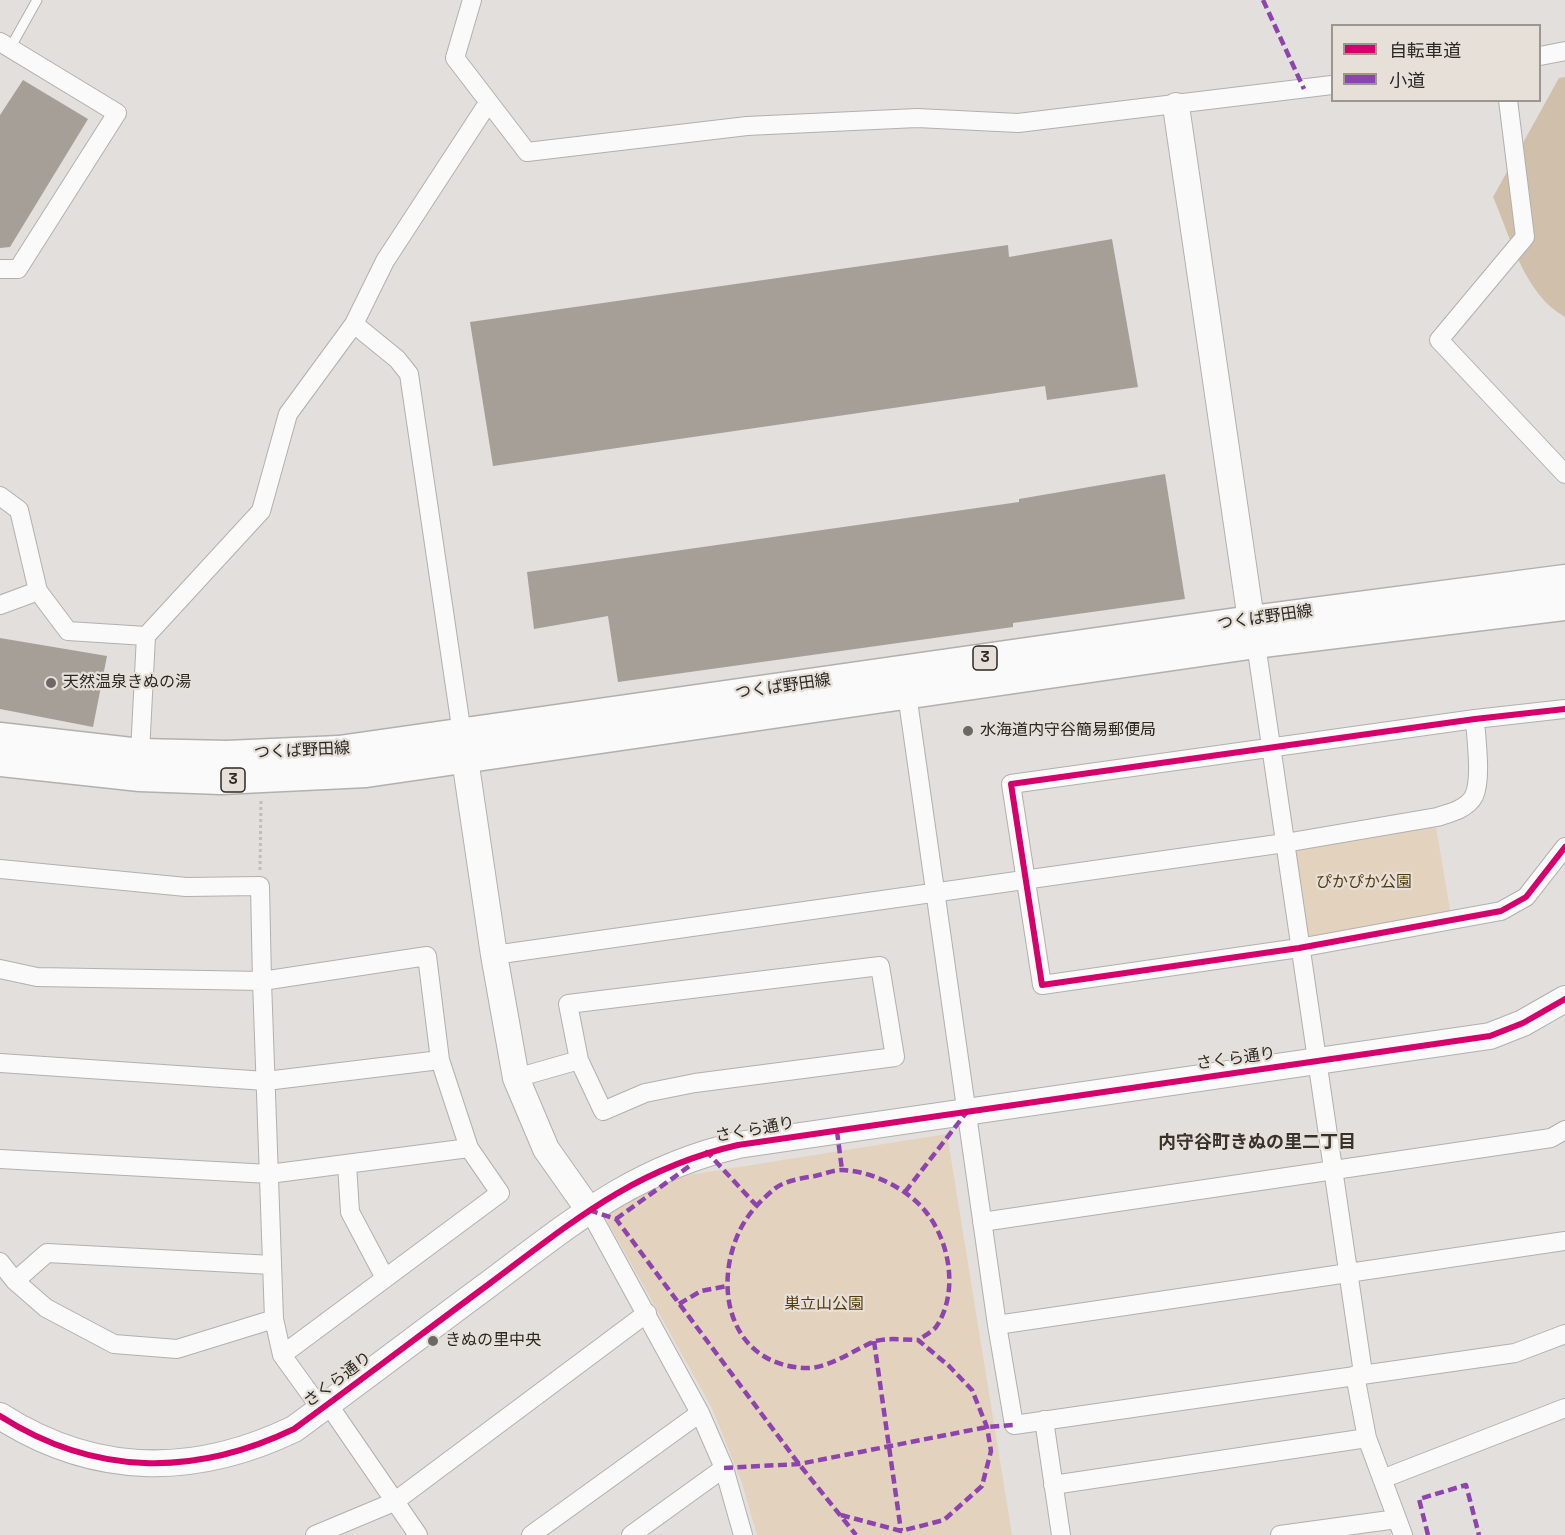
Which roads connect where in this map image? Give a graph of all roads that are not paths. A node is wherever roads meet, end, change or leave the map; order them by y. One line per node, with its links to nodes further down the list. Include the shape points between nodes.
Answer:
1 (37, 0): 3 (lane)
2 (472, 0): 8 (street, via 455,57)
3 (4, 46): 10 (street, via 117,113 18,269)
4 (1565, 51): 5 (street)
5 (1541, 56)
6 (1331, 85): 9 (street)
7 (1508, 102): 12 (street, via 1525,237 1439,340)
8 (488, 103): 9 (street, via 527,152 747,126 917,118 1018,123); 11 (street, via 384,261)
9 (1176, 106): 18 (street)
10 (0, 268)
11 (354, 324): 19 (street, via 288,414 261,511); 24 (street, via 397,359 409,374)
12 (1565, 474)
13 (0, 496): 15 (street, via 19,510)
14 (1565, 579): 18 (main road, つくば野田線 / 3)
15 (38, 591): 16 (street); 19 (street, via 68,631)
16 (0, 605)
17 (1565, 606): 18 (main road, つくば野田線 / 3)
18 (1254, 632): 20 (main road, つくば野田線 / 3); 24 (main road, つくば野田線 / 3); 25 (street)
19 (146, 636): 26 (street)
20 (907, 694): 24 (main road, つくば野田線 / 3); 32 (street)
21 (1565, 710): 22 (street)
22 (1474, 719): 25 (street); 28 (street, via 1478,770 1473,797 1459,811)
23 (0, 737): 26 (main road, つくば野田線 / 3)
24 (464, 746): 26 (main road, つくば野田線 / 3, via 227,755); 27 (main road, つくば野田線 / 3, via 366,772 261,778 140,777); 34 (street)
25 (1271, 747): 28 (street); 31 (street, via 1011,784)
26 (140, 753)
27 (0, 762)
28 (1285, 843): 31 (street); 33 (street)
29 (1565, 847): 33 (street, via 1526,897 1501,911)
30 (0, 869): 36 (street, via 186,887 260,886)
31 (1024, 880): 32 (street); 33 (street, via 1042,986)
32 (934, 893): 34 (street); 44 (street)
33 (1299, 948): 40 (street)
34 (494, 955): 42 (street)
35 (0, 969): 36 (street, via 37,977)
36 (262, 981): 38 (street, via 427,956); 43 (street)
37 (1565, 999): 40 (street, さくら通り, via 1490,1036)
38 (440, 1060): 43 (street); 46 (street)
39 (579, 1060): 39 (street, via 568,1004 880,966 895,1057 695,1083 645,1093 603,1111); 42 (street)
40 (1316, 1061): 44 (street, さくら通り); 49 (street)
41 (0, 1063): 43 (street)
42 (516, 1078): 51 (street, via 546,1149)
43 (266, 1081): 50 (street)
44 (966, 1113): 51 (street, さくら通り, via 708,1152 646,1176); 52 (street)
45 (1565, 1130): 49 (street, via 1551,1138)
46 (469, 1148): 48 (street); 57 (street, via 500,1193)
47 (0, 1159): 50 (street)
48 (347, 1164): 50 (street); 57 (street, via 350,1212)
49 (1333, 1172): 52 (street); 56 (street)
50 (269, 1174): 55 (street)
51 (589, 1210): 59 (street); 65 (street, さくら通り)
52 (982, 1222): 61 (street)
53 (1565, 1241): 56 (street)
54 (0, 1262): 58 (street)
55 (272, 1265): 58 (street, via 47,1253); 60 (street)
56 (1348, 1271): 61 (street); 64 (street)
57 (385, 1278): 63 (street)
58 (15, 1281): 60 (street, via 46,1308 114,1344 177,1349)
59 (647, 1313): 67 (street); 74 (street)
60 (274, 1319): 63 (street)
61 (997, 1325): 69 (street, via 1014,1425)
62 (1565, 1334): 64 (street, via 1515,1353)
63 (282, 1355): 65 (street)
64 (1359, 1374): 69 (street); 70 (street)
65 (324, 1407): 68 (street, さくら通り, via 294,1429 248,1449 198,1460 145,1464 82,1455 49,1444); 74 (street)
66 (1565, 1408): 72 (street)
67 (700, 1413): 71 (street); 78 (street)
68 (0, 1416)
69 (1044, 1420): 73 (street)
70 (1367, 1438): 72 (street); 73 (street)
71 (724, 1468): 79 (street); 80 (street)
72 (1382, 1479): 75 (street)
73 (1053, 1485): 81 (street)
74 (394, 1502): 76 (street); 77 (street)
75 (1400, 1527): 82 (street)
76 (315, 1535)
77 (418, 1535)
78 (531, 1535)
79 (631, 1535)
80 (743, 1535)
81 (1061, 1535)
82 (1280, 1535)

